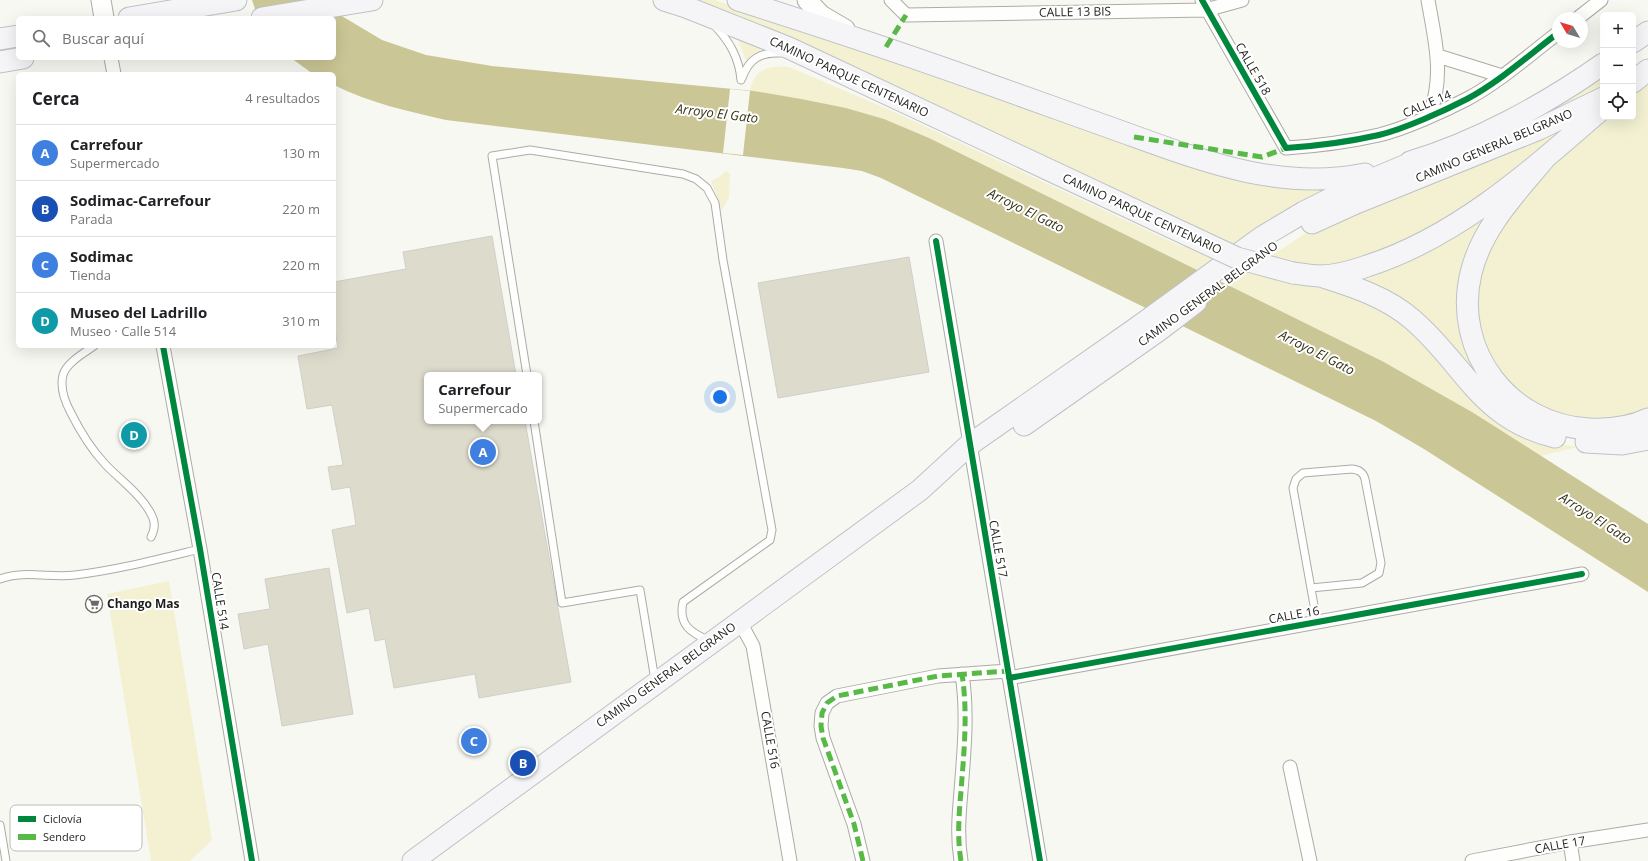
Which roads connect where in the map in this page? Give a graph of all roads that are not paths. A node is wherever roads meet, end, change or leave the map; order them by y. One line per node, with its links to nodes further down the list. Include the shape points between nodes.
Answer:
1 (101, 0): 13 (main road)
2 (234, 0): 14 (main road)
3 (372, 0): 15 (main road)
4 (738, 0): 20 (main road)
5 (806, 0): 20 (main road, via 830,22)
6 (891, 0): 11 (street, CALLE 13 BIS, via 906,15)
7 (1242, 0): 11 (street, CALLE 13 BIS)
8 (1428, 0): 22 (street)
9 (1601, 0): 12 (street)
10 (670, 2): 25 (main road, CAMINO PARQUE CENTENARIO); 25 (lane, via 704,17 722,34 735,54 741,80 750,62 762,54 784,53)
11 (1204, 5): 33 (street, CALLE 518)
12 (1586, 12)
13 (104, 16)
14 (141, 16)
15 (274, 16)
16 (1648, 32): 21 (main road)
17 (16, 36): 19 (main road)
18 (1552, 38): 29 (street, CALLE 14)
19 (0, 39)
20 (866, 40): 35 (main road, via 1188,156 1245,172 1274,177 1330,180 1376,172)
21 (1636, 40)
22 (1438, 56): 29 (street); 32 (street, via 1438,90)
23 (16, 59): 26 (main road)
24 (111, 60): 28 (street)
25 (814, 60): 38 (main road, CAMINO PARQUE CENTENARIO, bridge, via 1238,258 1293,273)
26 (0, 62)
27 (1600, 66): 35 (main road, via 1551,98 1519,115)
28 (114, 72)
29 (1502, 76): 32 (street, CALLE 14, via 1467,99)
30 (1600, 99): 37 (main road, CAMINO GENERAL BELGRANO, via 1527,134 1320,219)
31 (1600, 111): 34 (main road, CAMINO PARQUE CENTENARIO)
32 (1429, 116): 33 (street, CALLE 14, via 1381,135)
33 (1286, 148)
34 (1546, 157): 38 (main road, CAMINO PARQUE CENTENARIO, via 1502,192 1440,233 1380,262); 42 (main road, via 1490,227 1477,255 1469,282 1468,308 1470,330 1476,349 1490,375 1515,403 1547,421 1574,428 1602,430 1628,427)
35 (1423, 158): 37 (main road, CAMINO GENERAL BELGRANO, via 1354,187 1304,212 1262,237)
36 (936, 241): 45 (street, CALLE 517)
37 (1218, 276): 45 (main road, CAMINO GENERAL BELGRANO, via 1135,329); 45 (main road, CAMINO GENERAL BELGRANO, via 1158,331)
38 (1320, 276): 44 (main road, via 1357,288 1397,307 1425,331 1484,400 1528,428 1584,442 1622,444)
39 (91, 348): 46 (lane, via 69,365 63,374 62,386 66,404 82,434 104,463 144,503 153,517)
40 (163, 348): 47 (street, CALLE 514)
41 (527, 372): 53 (lane, via 492,156 530,150 683,174 696,179 707,188 715,203 772,530 770,540 683,602 681,610 685,624 694,634)
42 (1648, 419)
43 (534, 424): 56 (lane, via 562,603 640,590)
44 (1648, 439)
45 (971, 453): 51 (main road, CAMINO GENERAL BELGRANO); 55 (street, CALLE 517)
46 (151, 537)
47 (200, 549): 49 (lane, via 101,572 52,576 19,574); 63 (street, CALLE 514)
48 (1582, 574): 52 (street, CALLE 16)
49 (0, 579)
50 (1311, 588): 50 (lane, via 1293,488 1296,478 1303,474 1358,470 1365,479 1381,563 1379,573 1362,583); 52 (lane)
51 (740, 622): 53 (main road, CAMINO GENERAL BELGRANO); 65 (street, CALLE 516, via 753,646)
52 (1317, 622): 55 (street, CALLE 16)
53 (712, 642): 56 (main road, CAMINO GENERAL BELGRANO)
54 (962, 674): 55 (street, CALLE 16); 66 (street, CALLE 16, via 938,676 837,696 827,703 822,712 823,738 854,824); 67 (street, via 966,695 966,726 959,827)
55 (1008, 674): 68 (street, CALLE 517)
56 (656, 683): 64 (main road, CAMINO GENERAL BELGRANO)
57 (1290, 767): 69 (street)
58 (0, 825): 61 (lane)
59 (1648, 830): 60 (street, CALLE 17)
60 (1570, 842): 70 (street, CALLE 17); 71 (street)
61 (2, 849): 62 (lane)
62 (6, 861)
63 (252, 861)
64 (413, 861)
65 (790, 861)
66 (863, 861)
67 (961, 861)
68 (1040, 861)
69 (1310, 861)
70 (1472, 861)
71 (1573, 861)

